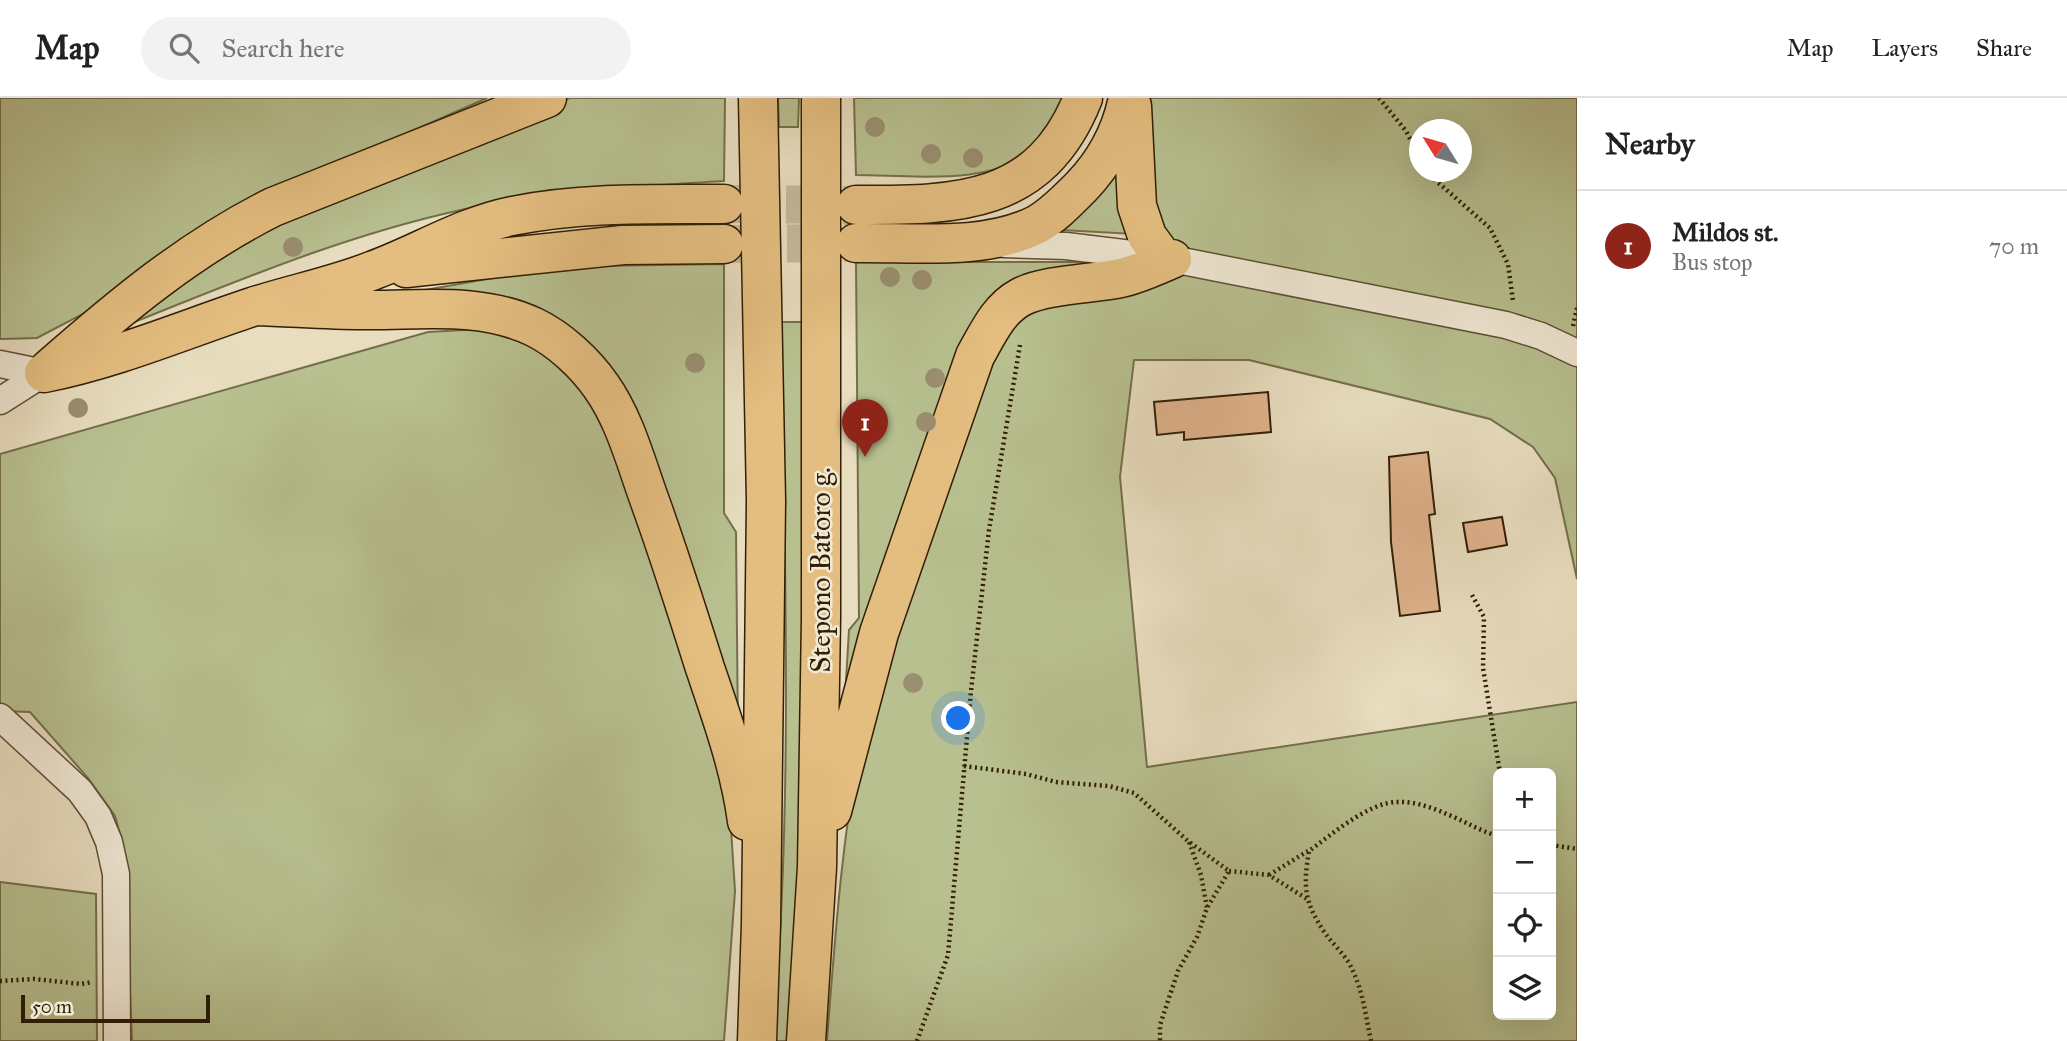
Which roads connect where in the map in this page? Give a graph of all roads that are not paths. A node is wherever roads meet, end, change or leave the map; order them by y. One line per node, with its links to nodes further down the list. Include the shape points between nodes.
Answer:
1 (547, 98): 16 (main road, via 274,207 231,229 126,302)
2 (758, 98): 20 (main road, Stepono Batoro g., via 766,501)
3 (821, 98): 19 (main road, Stepono Batoro g.)
4 (1083, 98): 7 (main road, via 1062,141 1036,168 1009,185 971,199)
5 (1130, 98): 8 (main road, via 1108,153 1060,208 1017,233); 11 (main road, via 1137,206 1147,236)
6 (724, 204): 12 (main road, via 631,204 510,216)
7 (856, 205)
8 (974, 242): 9 (main road); 11 (street, via 1066,246)
9 (856, 243)
10 (724, 244): 12 (main road, via 623,245)
11 (1167, 258): 14 (street, via 1506,325); 19 (main road, via 1124,278 1021,296 992,326 975,356 879,633)
12 (372, 271): 13 (main road)
13 (256, 306): 16 (main road, via 80,366); 20 (main road, via 478,310 511,318 558,342 601,385 635,460 729,740 744,801)
14 (1577, 353)
15 (0, 364): 16 (street)
16 (44, 373): 17 (street)
17 (0, 401)
18 (0, 717): 21 (street, via 80,791 109,842 116,874)
19 (817, 867): 23 (main road, Stepono Batoro g.)
20 (761, 924): 22 (main road, Stepono Batoro g.)
21 (117, 1041)
22 (757, 1041)
23 (806, 1041)

